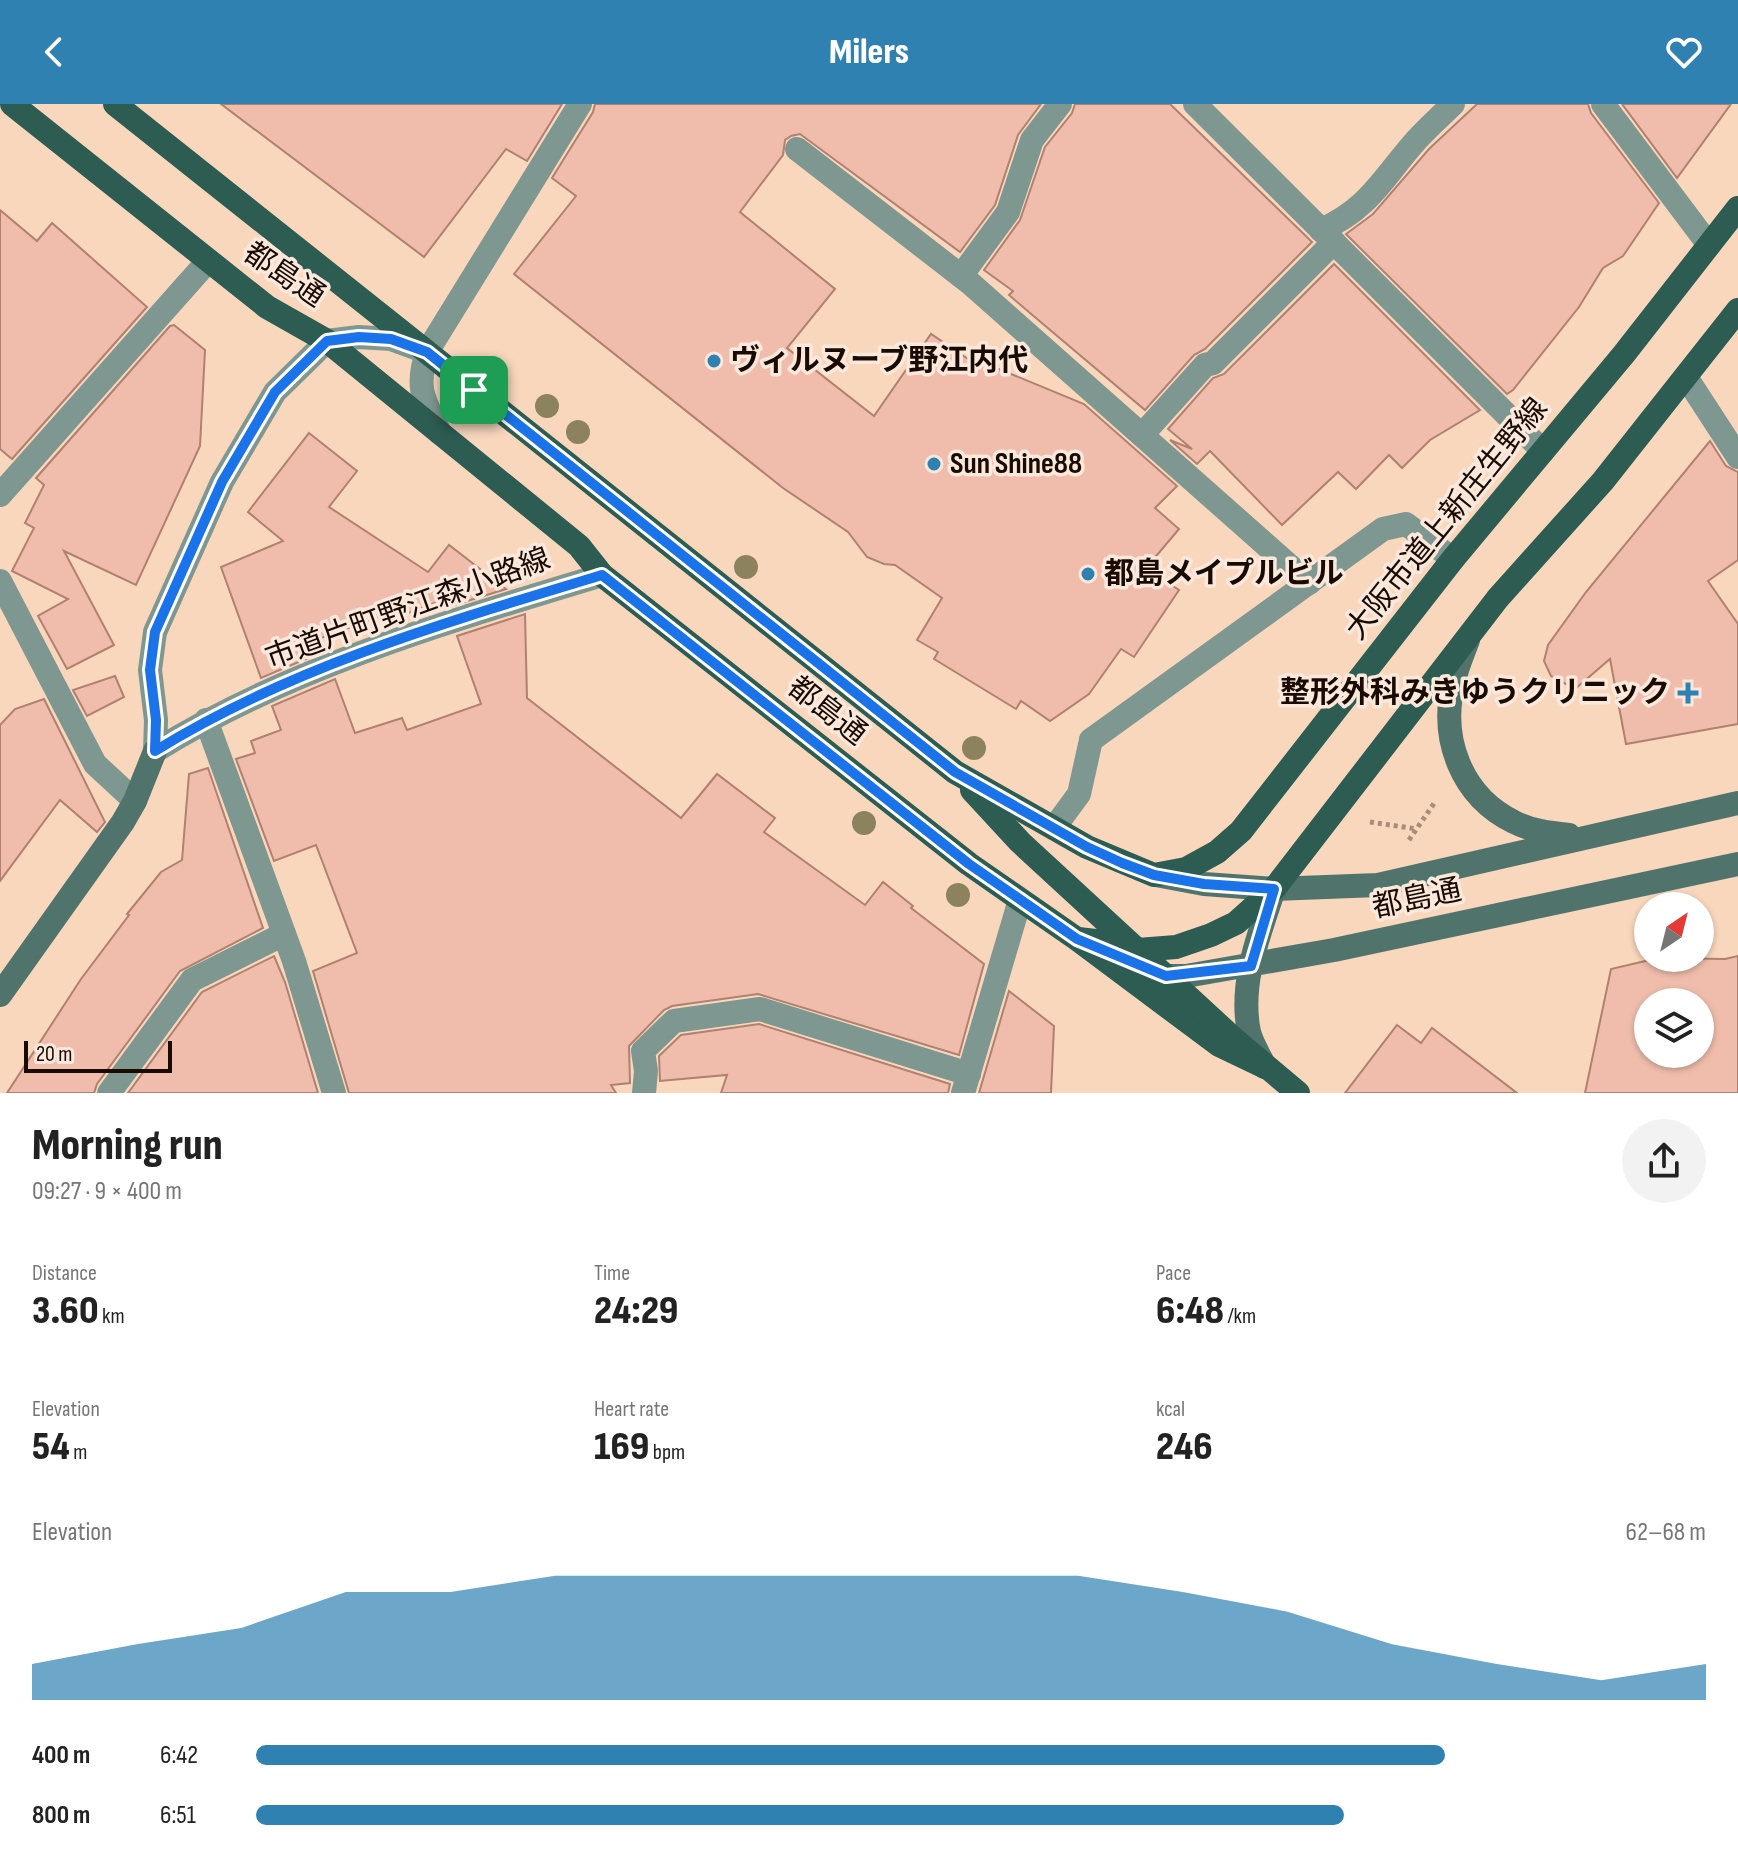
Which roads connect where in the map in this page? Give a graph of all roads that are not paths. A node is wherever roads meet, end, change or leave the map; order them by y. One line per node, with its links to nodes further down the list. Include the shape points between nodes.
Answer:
1 (12, 104): 12 (main road, 都島通)
2 (115, 104): 16 (main road, 都島通)
3 (580, 104): 16 (street)
4 (1060, 104): 13 (street, via 1032,140 1008,212)
5 (1195, 104): 10 (street)
6 (1453, 104): 10 (street, via 1413,143 1372,197)
7 (1603, 104): 11 (street)
8 (797, 149): 13 (street)
9 (1738, 208): 11 (main road, 大阪市道上新庄生野線)
10 (1327, 236): 19 (street); 20 (street)
11 (1709, 245): 20 (main road, 大阪市道上新庄生野線)
12 (208, 261): 15 (main road, 都島通, via 267,307); 22 (street)
13 (961, 276): 19 (street)
14 (1738, 310): 17 (main road)
15 (327, 341): 16 (street, via 391,339); 18 (main road, 都島通); 29 (street, via 268,402 222,482 161,614 150,670)
16 (427, 352): 18 (street, via 420,375 424,399); 30 (main road, 都島通)
17 (1686, 377): 21 (street); 27 (main road)
18 (440, 433): 24 (main road, 都島通, via 579,546)
19 (1142, 435): 26 (street)
20 (1543, 451): 23 (main road, 大阪市道上新庄生野線)
21 (1738, 457)
22 (0, 495)
23 (1453, 559): 26 (street, via 1406,524 1383,529); 36 (main road, 大阪市道上新庄生野線, via 1241,831 1186,869)
24 (602, 575): 28 (street, 市道片町野江森小路線, via 327,667); 38 (main road, 都島通)
25 (0, 581): 31 (street, via 95,764)
26 (1309, 583): 33 (street, via 1091,740 1079,794)
27 (1470, 634): 34 (street, via 1453,682 1449,715 1460,770 1481,799 1516,823); 37 (main road)
28 (206, 720): 29 (street, 市道片町野江森小路線); 39 (street)
29 (155, 751): 31 (street)
30 (955, 772): 33 (main road, 都島通); 41 (main road, via 1020,842)
31 (135, 801): 44 (street)
32 (1738, 803): 34 (street, 都島通)
33 (1054, 828): 36 (main road, 都島通)
34 (1585, 837): 37 (street, 都島通, via 1378,885)
35 (1738, 864): 42 (street, 都島通)
36 (1154, 875): 37 (street, 都島通)
37 (1274, 889): 41 (main road, via 1236,923 1211,935 1176,947); 42 (street)
38 (1020, 900): 40 (main road, 都島通); 46 (street)
39 (284, 934): 47 (street, via 192,980); 48 (street)
40 (1077, 939): 41 (main road); 43 (street, 都島通); 45 (main road, via 1219,1045)
41 (1138, 950): 43 (main road)
42 (1251, 966): 43 (street, 都島通); 45 (street, via 1249,1035)
43 (1166, 976): 45 (main road)
44 (0, 995)
45 (1265, 1067): 50 (main road)
46 (966, 1084): 49 (street, via 760,1009 674,1021 643,1051)
47 (109, 1093)
48 (334, 1093)
49 (644, 1093)
50 (1298, 1093)

